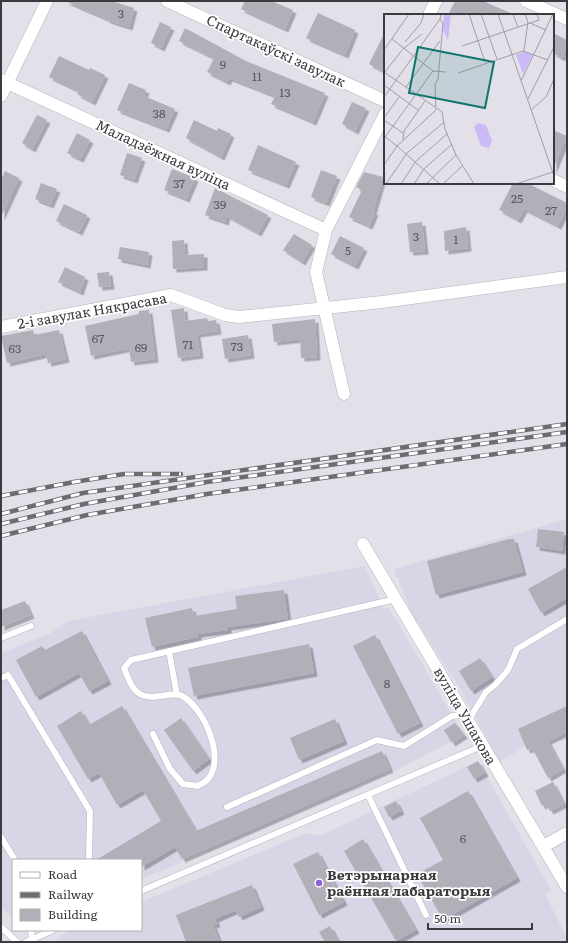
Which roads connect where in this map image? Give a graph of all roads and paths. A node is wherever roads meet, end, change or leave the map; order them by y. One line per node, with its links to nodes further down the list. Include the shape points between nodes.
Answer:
1 (47, 1): 7 (street)
2 (167, 1): 9 (street, Спартакаўскі завулак)
3 (436, 1): 5 (street)
4 (526, 1): 6 (street)
5 (430, 14)
6 (567, 20)
7 (4, 82): 8 (street); 13 (street, Маладзёжная вуліца)
8 (1, 96)
9 (384, 101)
10 (384, 116): 13 (street)
11 (554, 180): 12 (street)
12 (567, 187)
13 (326, 230): 15 (street, via 316,272)
14 (567, 277): 15 (street, 2-і завулак Някрасава, via 382,302)
15 (323, 307): 16 (street, 2-і завулак Някрасава, via 240,317 225,315 171,296); 17 (street)
16 (1, 327)
17 (344, 394)
18 (363, 544): 19 (street, вуліца Ушакова)
19 (396, 599): 23 (lane); 26 (street, вуліца Ушакова)
20 (567, 619): 26 (lane, via 517,649 508,670 486,692)
21 (31, 626): 22 (lane)
22 (1, 638)
23 (169, 651): 25 (lane); 25 (lane, via 131,660 124,668 131,685 140,694 157,698)
24 (1, 678): 35 (lane, via 8,675 90,811)
25 (177, 695): 27 (lane, via 182,696 195,708 215,750 215,764 208,780 198,786 183,784 170,769)
26 (466, 718): 28 (street, вуліца Ушакова); 30 (lane, via 452,716 404,746 377,740)
27 (153, 734)
28 (482, 746): 29 (lane); 33 (street, вуліца Ушакова)
29 (368, 795): 37 (lane); 38 (lane)
30 (227, 807)
31 (567, 833): 33 (street)
32 (1, 837): 34 (lane)
33 (544, 846): 36 (street, вуліца Ушакова)
34 (14, 859)
35 (89, 859)
36 (567, 887)
37 (142, 891)
38 (426, 915)
39 (1, 927): 43 (lane)
40 (31, 931): 42 (lane)
41 (51, 931): 42 (lane)
42 (29, 941)
43 (17, 942)

